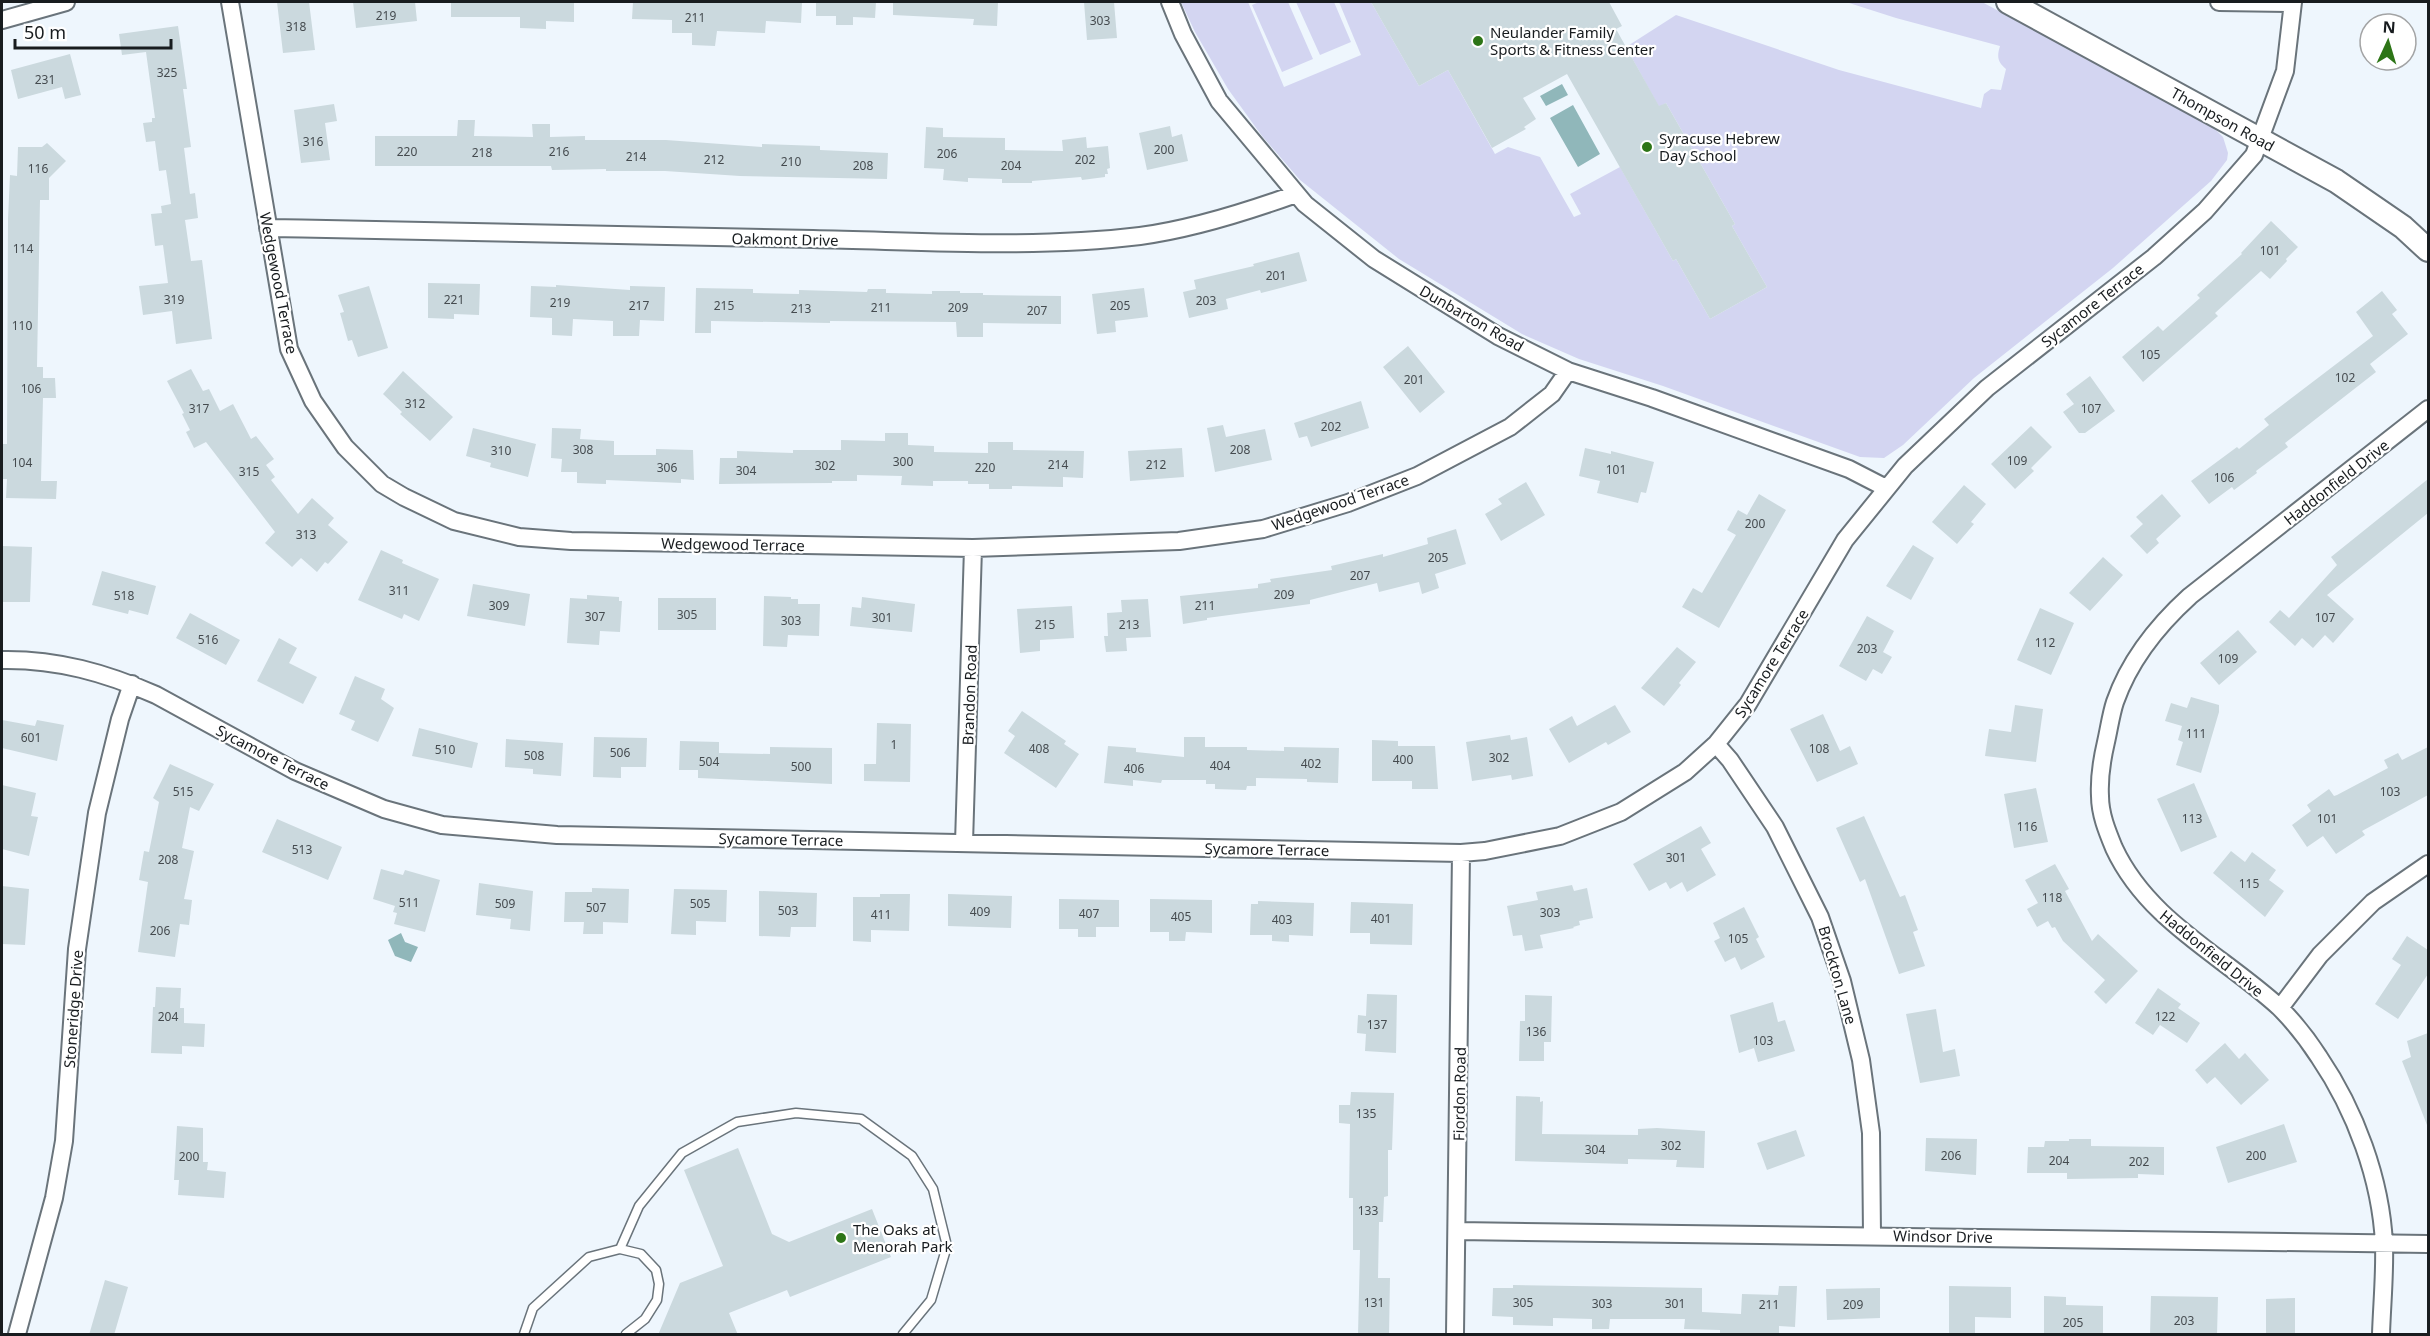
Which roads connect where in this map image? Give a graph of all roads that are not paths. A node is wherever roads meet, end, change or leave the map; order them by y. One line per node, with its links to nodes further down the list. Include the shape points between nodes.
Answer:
1 (66, 2): 7 (street)
2 (230, 2): 10 (street, Wedgewood Terrace)
3 (1170, 2): 9 (street, Dunbarton Road, via 1218,101)
4 (2008, 2): 8 (street, Thompson Road)
5 (2219, 2): 6 (street)
6 (2293, 2): 8 (street, Sycamore Terrace, via 2285,71)
7 (2, 20)
8 (2261, 139): 11 (street, Thompson Road, via 2336,181 2403,227); 14 (street, Sycamore Terrace, via 2254,155 2205,211 2154,257 1987,388)
9 (1296, 194): 10 (street, Oakmont Drive, via 1242,214 1142,236 1050,243); 12 (street, Dunbarton Road, via 1374,259 1498,336)
10 (268, 228): 15 (street, Wedgewood Terrace, via 289,349 313,401 345,447 382,484 454,521 519,537 571,541)
11 (2428, 250)
12 (1568, 371): 14 (street, Dunbarton Road, via 1838,465); 15 (street, Wedgewood Terrace, via 1552,394 1510,427 1417,476 1348,503 1263,529 1179,541)
13 (2428, 409): 22 (street, Haddonfield Drive, via 2166,618 2134,660 2115,702 2102,761 2100,796 2104,826 2121,862 2139,889 2171,922)
14 (1886, 488): 18 (street, Sycamore Terrace, via 1845,540 1748,704)
15 (973, 548): 19 (street, Brandon Road)
16 (2, 660): 17 (street, Sycamore Terrace, via 31,659 83,668)
17 (132, 684): 19 (street, Sycamore Terrace, via 295,771 384,809 442,825 557,835); 28 (street, Stoneridge Drive, via 94,835 77,949 64,1141 54,1198)
18 (1716, 744): 20 (street, Sycamore Terrace, via 1685,772 1621,812 1560,836 1485,852); 24 (street, Brockton Lane, via 1775,827 1820,917 1842,981 1861,1060 1871,1133)
19 (964, 843): 20 (street, Sycamore Terrace)
20 (1461, 853): 23 (street, Fiordon Road)
21 (2428, 864): 22 (street, via 2373,902 2320,955)
22 (2280, 1008): 25 (street, Haddonfield Drive, via 2319,1056 2357,1130 2379,1202)
23 (1457, 1231): 24 (street, Windsor Drive); 32 (street, Fiordon Road)
24 (1872, 1235): 25 (street, Windsor Drive)
25 (2384, 1244): 26 (street, Windsor Drive); 33 (street, Haddonfield Drive)
26 (2428, 1244)
27 (620, 1249): 29 (lane, via 590,1257 533,1308); 30 (lane, via 640,1254 656,1270 659,1284 657,1300 645,1319); 31 (lane, via 639,1206 682,1153 737,1122 795,1113 861,1119 912,1156 933,1189 947,1246 931,1300)
28 (17, 1335)
29 (524, 1335)
30 (626, 1335)
31 (903, 1335)
32 (1455, 1335)
33 (2381, 1335)

